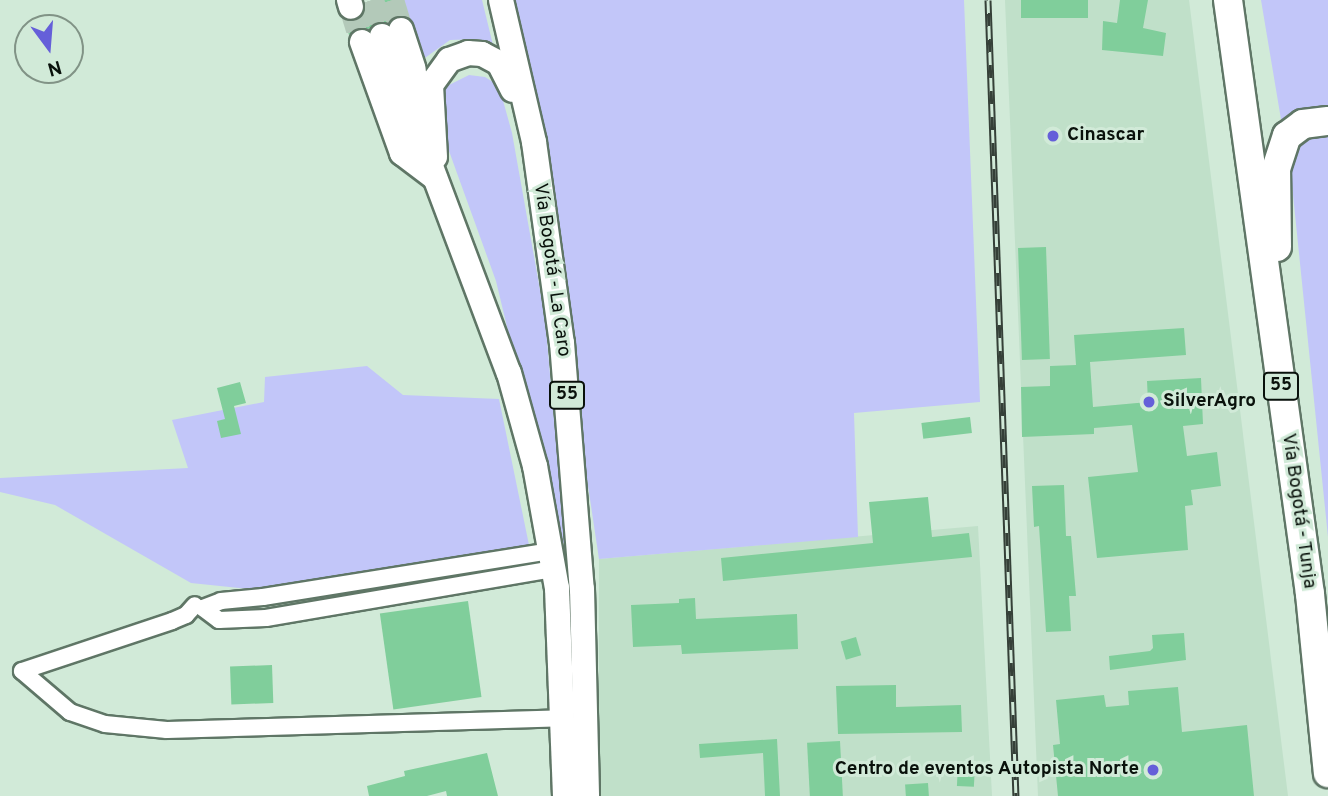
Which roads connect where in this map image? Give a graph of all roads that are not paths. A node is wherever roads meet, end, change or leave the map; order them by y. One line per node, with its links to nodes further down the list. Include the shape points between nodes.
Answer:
1 (501, 0): 4 (main road, Vía Bogotá - La Caro / 55)
2 (1228, 0): 6 (highway, Vía Bogotá - Tunja / 55)
3 (1328, 121): 6 (highway, via 1303,124 1287,136 1276,170)
4 (534, 142): 5 (main road, via 499,63 482,54 459,55 441,68 431,85); 12 (main road, Vía Bogotá - La Caro / 55, via 575,474 585,643)
5 (436, 179): 5 (main road, 55, via 402,153 382,36 414,68); 7 (main road, 55, via 509,373 535,466)
6 (1277, 356): 10 (highway, Vía Bogotá - Tunja / 55, via 1310,594)
7 (553, 560): 7 (street, via 221,601 202,608 219,620 266,618); 9 (main road, 55)
8 (195, 606): 9 (street, via 172,621 22,671 70,712 105,724 167,730)
9 (563, 718): 11 (main road, 55)
10 (1328, 773)
11 (565, 796)
12 (587, 796)

